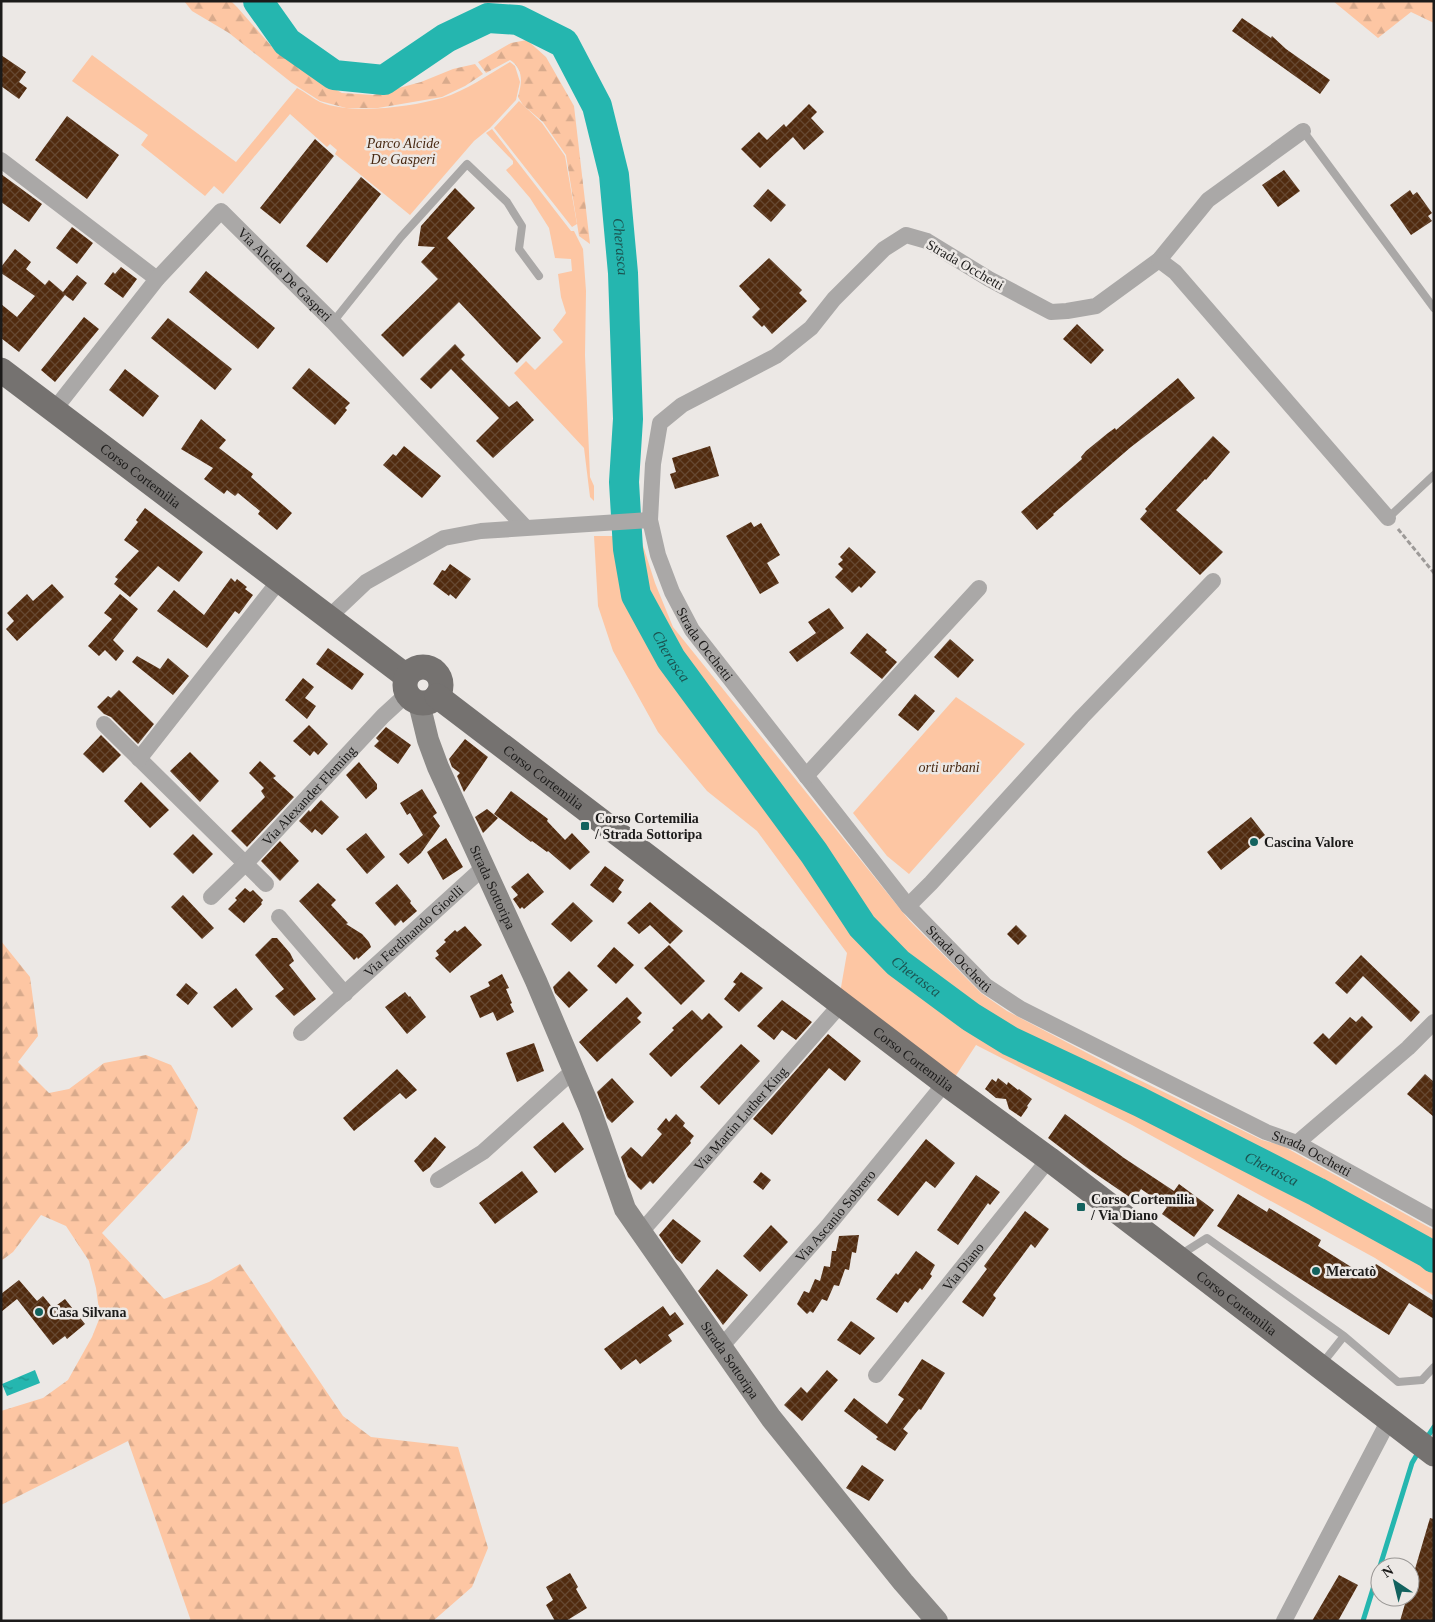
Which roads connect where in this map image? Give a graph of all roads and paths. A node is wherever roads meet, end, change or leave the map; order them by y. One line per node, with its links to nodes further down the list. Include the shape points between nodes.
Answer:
1 (1303, 132): 3 (street, Strada Occhetti, via 1208,200); 6 (lane)
2 (1, 160): 5 (street)
3 (1159, 260): 11 (street, via 1175,272); 12 (street, Strada Occhetti, via 1096,306 1050,312 927,241 906,236 884,249 834,299 811,328 776,356 682,405 660,423 653,464)
4 (538, 276): 7 (lane, via 520,248 522,226 507,202 467,164 401,237)
5 (157, 279): 7 (street, Via Alcide De Gasperi, via 221,212); 9 (street, Via Alcide De Gasperi)
6 (1434, 308)
7 (333, 322): 13 (street, Via Alcide De Gasperi)
8 (1, 370): 9 (main road, Corso Cortemilia)
9 (54, 410): 15 (main road, Corso Cortemilia)
10 (1434, 475): 11 (lane)
11 (1388, 518): 14 (path)
12 (650, 520): 13 (street); 22 (street, Strada Occhetti, via 658,555 672,592 692,630)
13 (525, 527): 18 (street, via 481,530 444,538 366,582)
14 (1434, 573)
15 (279, 581): 18 (main road, Corso Cortemilia); 21 (street)
16 (1213, 581): 27 (street)
17 (979, 588): 22 (street)
18 (328, 618): 19 (main road, Corso Cortemilia)
19 (417, 692): 23 (street, Via Alexander Fleming, via 382,716); 24 (street, Strada Sottoripa, via 438,767); 30 (main road, Corso Cortemilia)
20 (104, 724): 21 (street)
21 (140, 759): 23 (street)
22 (806, 776): 27 (street, Strada Occhetti)
23 (246, 863): 25 (street); 26 (street, Via Alexander Fleming)
24 (484, 867): 29 (street, Via Ferdinando Gioelli); 33 (street, Strada Sottoripa)
25 (266, 884)
26 (211, 897)
27 (908, 906): 35 (street, Strada Occhetti, via 986,986 1021,1009 1266,1132)
28 (279, 917): 29 (street)
29 (345, 994): 32 (street, Via Ferdinando Gioelli)
30 (841, 1004): 34 (main road, Corso Cortemilia); 39 (street, Via Martin Luther King)
31 (1434, 1022): 35 (street)
32 (301, 1033)
33 (574, 1070): 37 (street, via 483,1152); 39 (street, Strada Sottoripa, via 625,1209)
34 (945, 1083): 36 (main road, Corso Cortemilia); 42 (street, Via Ascanio Sobrero, via 827,1227)
35 (1297, 1143): 38 (street, Strada Occhetti)
36 (1049, 1159): 40 (main road, Corso Cortemilia); 45 (street, Via Diano)
37 (438, 1180)
38 (1434, 1219)
39 (641, 1232): 42 (street, Strada Sottoripa)
40 (1176, 1257): 41 (lane, via 1207,1238); 43 (main road, Corso Cortemilia)
41 (1344, 1336): 43 (lane); 44 (lane, via 1398,1382 1422,1380)
42 (721, 1347): 48 (street, Strada Sottoripa, via 771,1418)
43 (1319, 1367): 46 (main road, Corso Cortemilia)
44 (1434, 1367)
45 (876, 1375)
46 (1389, 1420): 47 (main road, Corso Cortemilia); 49 (street)
47 (1426, 1448)
48 (938, 1621)
49 (1284, 1621)

